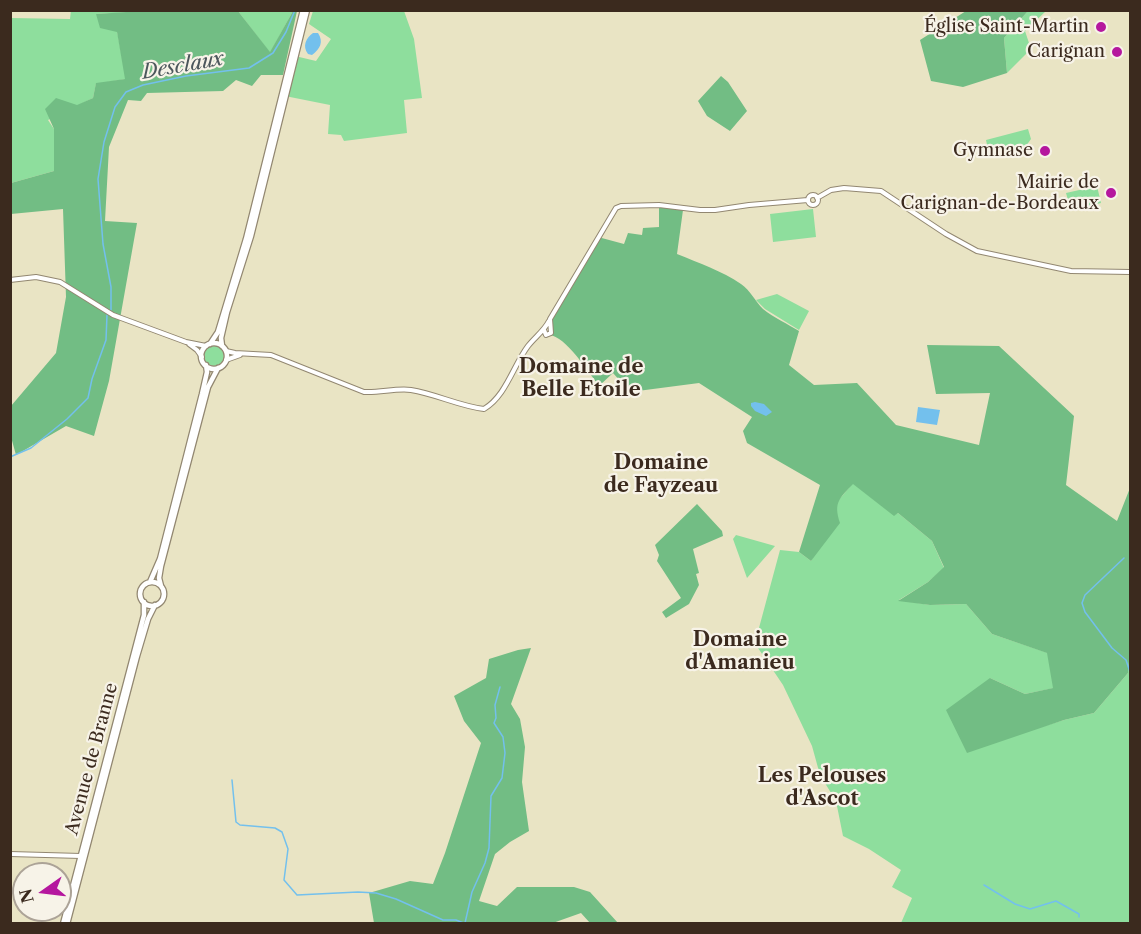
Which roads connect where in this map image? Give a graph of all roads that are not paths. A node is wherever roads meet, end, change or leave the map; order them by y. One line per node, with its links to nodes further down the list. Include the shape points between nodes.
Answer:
1 (305, 10): 5 (main road, via 246,238 218,332); 6 (main road, via 251,236 227,312)
2 (1131, 273): 8 (street, via 1071,271 977,251 881,191 831,190 817,198 815,205 808,200 716,210 621,206 616,208 546,330 527,347 497,398 484,408 410,390 364,392 271,356)
3 (10, 280): 4 (street, via 36,277 60,282 113,315)
4 (186, 342): 5 (street); 9 (street)
5 (208, 345): 6 (main road); 9 (main road)
6 (222, 346): 7 (main road)
7 (226, 351): 8 (street); 10 (main road)
8 (247, 354): 10 (street)
9 (202, 357): 11 (main road)
10 (226, 360): 12 (main road)
11 (206, 365): 12 (main road); 13 (main road, via 160,559)
12 (218, 368): 14 (main road, via 208,387 160,573)
13 (150, 582): 14 (main road); 15 (main road, via 141,589)
14 (161, 586): 16 (main road, via 164,597)
15 (144, 602): 16 (main road); 18 (main road, Avenue de Branne, via 144,615)
16 (155, 605): 19 (main road, Avenue de Branne, via 142,638)
17 (10, 854): 18 (street)
18 (81, 856): 19 (main road, Avenue de Branne)
19 (65, 924)

